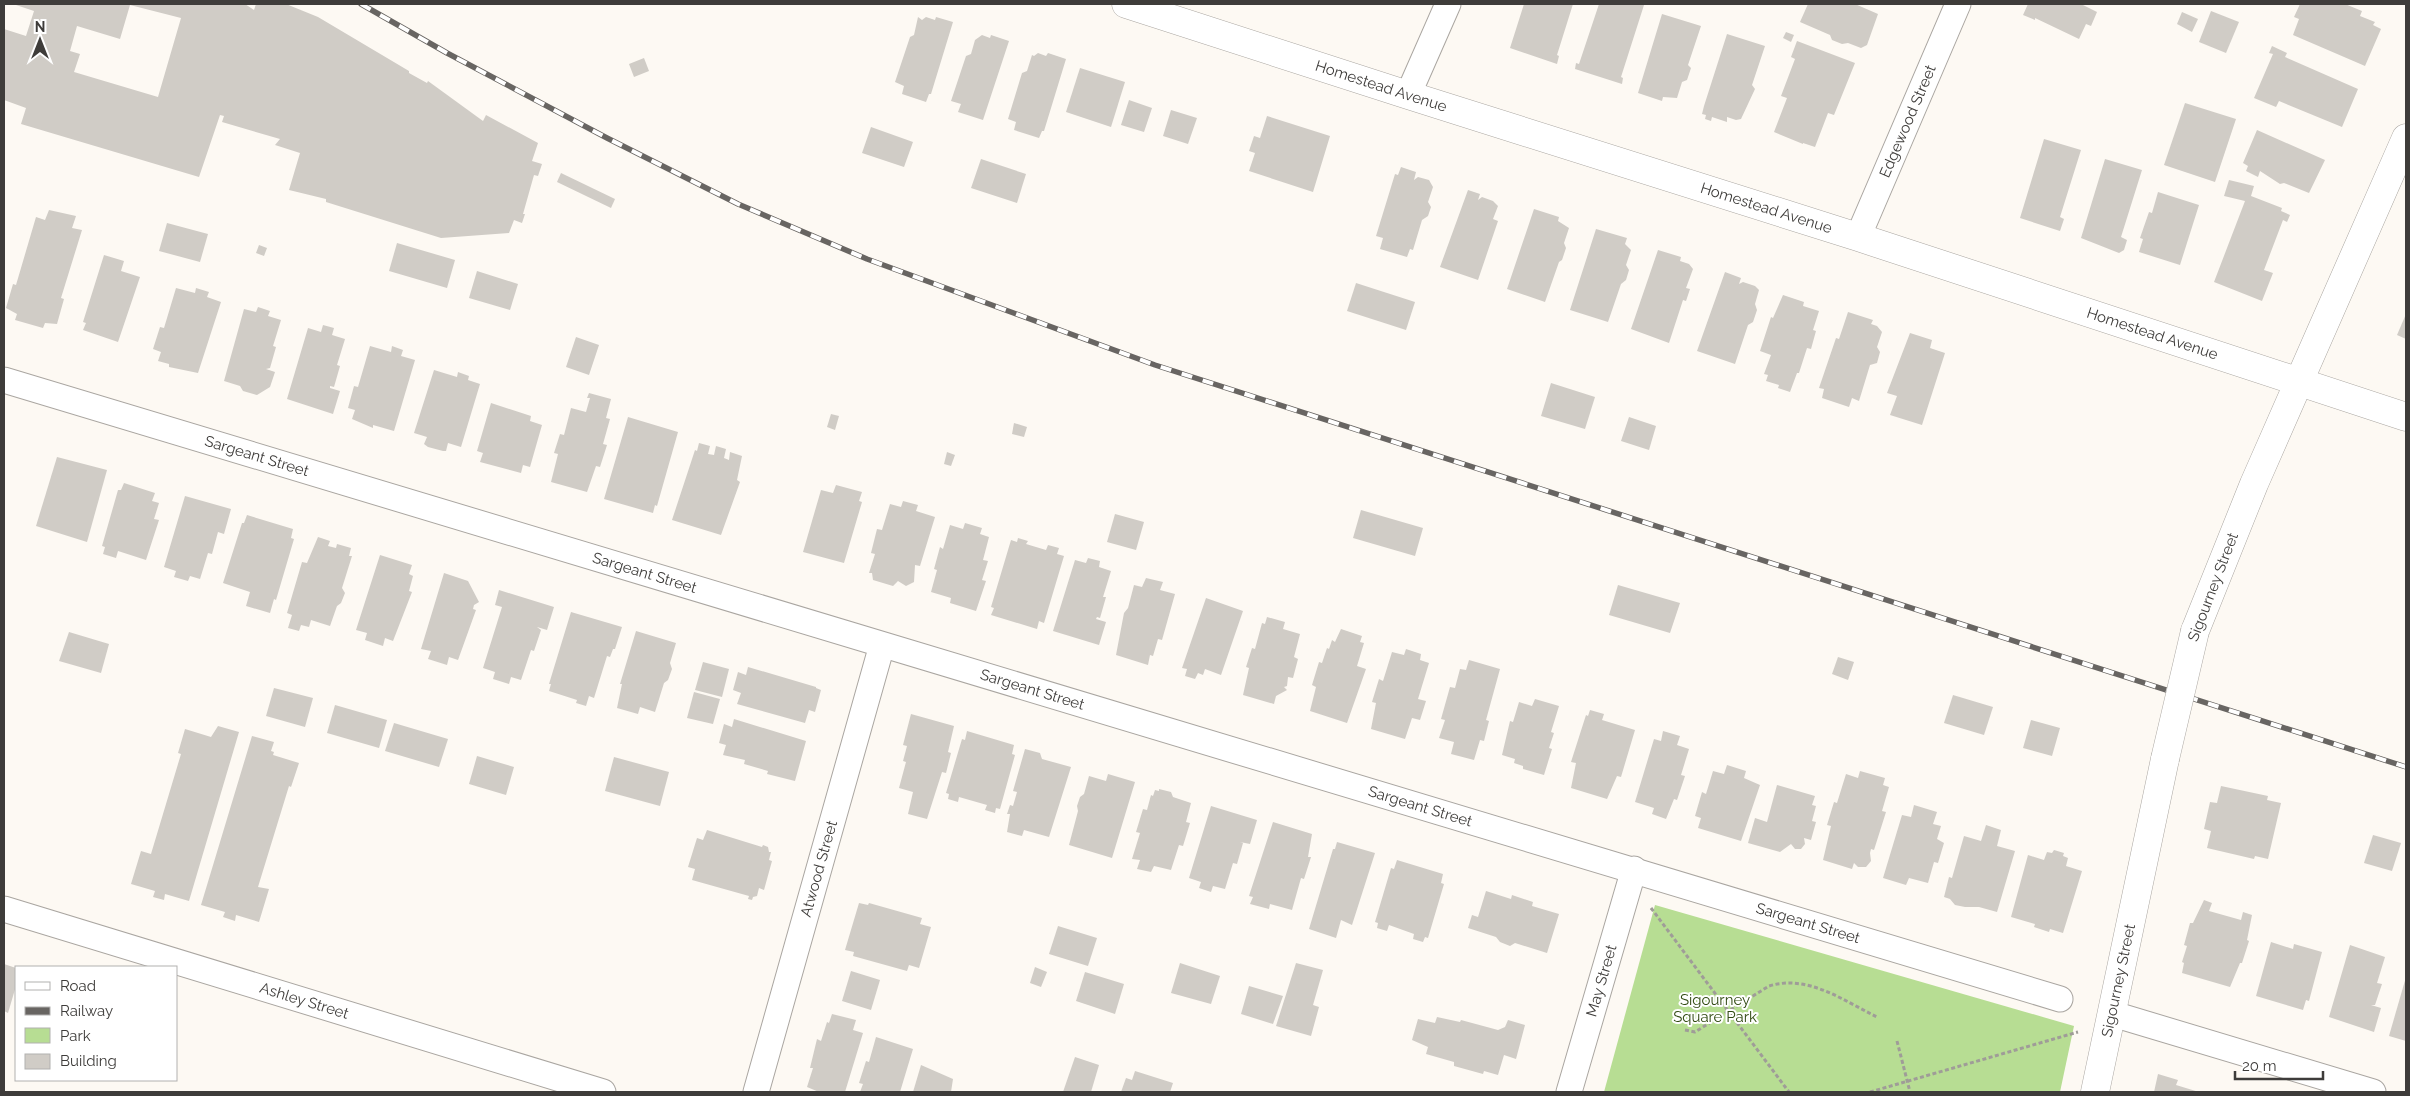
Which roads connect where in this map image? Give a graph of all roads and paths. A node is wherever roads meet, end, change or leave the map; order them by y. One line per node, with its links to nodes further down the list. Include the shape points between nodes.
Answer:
1 (1126, 4): 4 (main road, Homestead Avenue)
2 (1448, 4): 4 (street)
3 (1958, 4): 6 (street, Edgewood Street)
4 (1408, 95): 6 (main road, Homestead Avenue)
5 (2406, 138): 8 (main road, Sigourney Street)
6 (1858, 237): 8 (main road, Homestead Avenue)
7 (4, 380): 10 (street, Sargeant Street)
8 (2300, 382): 9 (main road, Homestead Avenue); 16 (main road, Sigourney Street, bridge, via 2194,631)
9 (2406, 416)
10 (882, 645): 11 (street, Sargeant Street); 23 (street, Atwood Street)
11 (1634, 870): 14 (street, Sargeant Street); 24 (street, May Street)
12 (1651, 907): 15 (path)
13 (4, 909): 22 (street, Ashley Street)
14 (2060, 999)
15 (1729, 1011): 17 (path, via 1770,986 1795,982 1822,990); 18 (path, via 1695,1032); 25 (path)
16 (2113, 1014): 28 (main road, Sigourney Street); 29 (street)
17 (1877, 1017)
18 (1685, 1030)
19 (2078, 1032): 21 (path)
20 (1897, 1041): 21 (path)
21 (1907, 1082): 26 (path); 27 (path)
22 (603, 1092)
23 (756, 1092)
24 (1569, 1092)
25 (1789, 1092)
26 (1870, 1092)
27 (1910, 1092)
28 (2095, 1092)
29 (2373, 1092)

